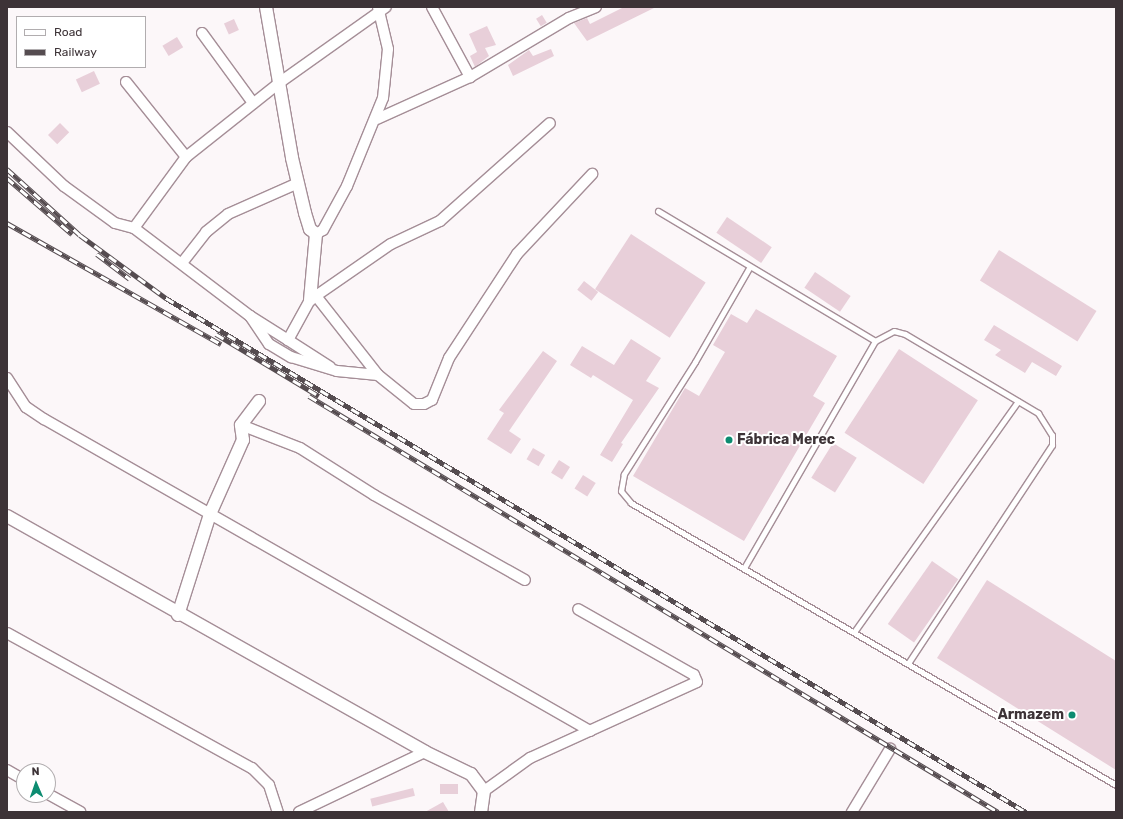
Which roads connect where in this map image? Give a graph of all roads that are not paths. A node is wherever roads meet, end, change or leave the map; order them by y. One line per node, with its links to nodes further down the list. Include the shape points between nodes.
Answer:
1 (266, 7): 8 (street)
2 (432, 7): 6 (street)
3 (596, 7): 6 (street, via 569,18)
4 (381, 8): 8 (street); 10 (street, via 388,49 388,74)
5 (202, 33): 9 (street)
6 (470, 77): 10 (street)
7 (126, 82): 13 (street)
8 (279, 83): 9 (street); 15 (street)
9 (253, 103): 13 (street)
10 (377, 119): 18 (street, via 347,186 323,230)
11 (550, 123): 21 (street, via 440,221 391,244)
12 (7, 132): 17 (street, via 64,186 115,223)
13 (186, 157): 17 (street)
14 (592, 174): 26 (street, via 518,254 449,358 432,400 414,404)
15 (298, 183): 18 (street, via 310,229); 19 (street, via 228,214 206,232)
16 (658, 210): 20 (lane)
17 (134, 228): 19 (street)
18 (316, 234): 21 (street)
19 (182, 263): 22 (street)
20 (749, 268): 24 (lane); 33 (lane, via 695,362 624,474 621,491 631,503)
21 (313, 298): 23 (street); 26 (street)
22 (250, 316): 23 (street); 25 (street, via 269,344 308,364)
23 (288, 340): 25 (street)
24 (875, 341): 29 (lane, via 894,331 905,334); 33 (lane)
25 (338, 371): 26 (street)
26 (378, 375)
27 (7, 378): 31 (street, via 26,407)
28 (259, 401): 30 (street)
29 (1018, 401): 37 (lane); 39 (lane, via 1047,422 1052,445)
30 (241, 425): 31 (street, via 243,440); 34 (street, via 300,448 374,495)
31 (210, 514): 36 (street); 40 (street)
32 (7, 516): 36 (street)
33 (744, 568): 37 (lane)
34 (525, 580)
35 (578, 609): 40 (street, via 694,675 697,682)
36 (178, 614): 42 (street)
37 (854, 632): 39 (lane)
38 (7, 633): 49 (street, via 252,768 269,785)
39 (908, 663): 45 (lane)
40 (590, 731): 46 (street, via 530,758)
41 (890, 749): 52 (street)
42 (425, 752): 46 (street, via 471,774); 50 (street)
43 (7, 770): 44 (street)
44 (16, 775)
45 (1116, 785)
46 (484, 791): 51 (street)
47 (56, 798): 48 (street)
48 (80, 812)
49 (278, 812)
50 (299, 812)
51 (481, 812)
52 (852, 812)

